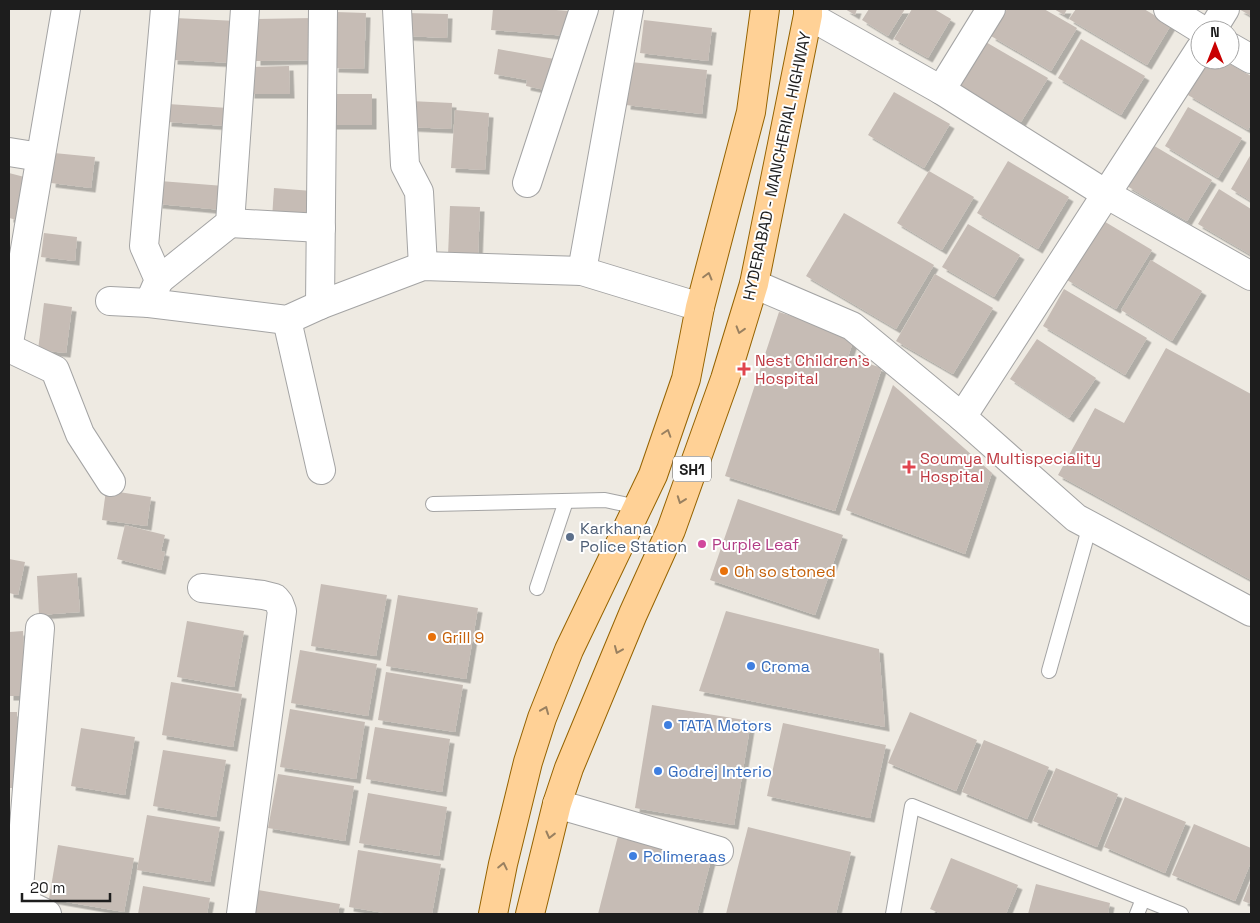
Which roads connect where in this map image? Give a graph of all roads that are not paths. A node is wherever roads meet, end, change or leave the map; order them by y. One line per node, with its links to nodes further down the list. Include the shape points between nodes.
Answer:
1 (66, 9): 20 (street)
2 (165, 9): 29 (street, via 144,246)
3 (245, 9): 23 (street)
4 (323, 9): 24 (street)
5 (397, 9): 25 (street, via 405,165 419,192)
6 (584, 9): 21 (street)
7 (629, 9): 26 (street)
8 (765, 9): 32 (main road, SH1, one-way to 8, via 751,112)
9 (991, 9): 18 (street)
10 (1168, 9): 14 (street)
11 (1225, 9): 13 (street)
12 (808, 12): 18 (street); 28 (main road, HYDERABAD - MANCHERIAL HIGHWAY / SH1)
13 (1218, 20)
14 (1190, 23)
15 (1240, 53): 16 (street)
16 (1251, 59)
17 (1190, 64): 22 (street)
18 (941, 90): 22 (street)
19 (9, 152): 20 (street)
20 (40, 157): 34 (street)
21 (527, 183)
22 (1106, 194): 27 (street); 36 (street)
23 (230, 223): 24 (street); 29 (street)
24 (321, 228): 31 (street)
25 (423, 266): 26 (street); 31 (street)
26 (582, 271): 32 (street)
27 (1251, 276)
28 (754, 284): 36 (street, via 852,326); 49 (main road, HYDERABAD - MANCHERIAL HIGHWAY / SH1, one-way to 49, via 670,530)
29 (154, 292): 30 (street); 33 (street)
30 (110, 301)
31 (320, 305): 33 (street)
32 (700, 307): 41 (main road, SH1, one-way to 32, via 654,475 686,379)
33 (287, 320): 37 (street)
34 (9, 344)
35 (9, 348): 38 (street, via 55,370 80,434)
36 (962, 417): 42 (street, via 1076,518)
37 (321, 470)
38 (112, 482)
39 (566, 501): 40 (lane); 41 (lane, via 604,500); 44 (lane)
40 (433, 504)
41 (638, 507): 48 (main road, SH1, one-way to 41, via 570,650)
42 (1090, 525): 45 (street); 47 (lane)
43 (202, 588): 55 (street, via 275,598 282,610)
44 (537, 588)
45 (1251, 612)
46 (40, 628): 53 (street)
47 (1049, 671)
48 (528, 762): 49 (main road); 56 (main road, SH1, one-way to 48)
49 (569, 768): 50 (main road, HYDERABAD - MANCHERIAL HIGHWAY / SH1)
50 (557, 804): 51 (street); 57 (main road, HYDERABAD - MANCHERIAL HIGHWAY / SH1, one-way to 57)
51 (720, 850)
52 (1143, 899): 58 (lane, via 912,806); 59 (lane); 60 (lane)
53 (12, 905): 54 (street)
54 (47, 914)
55 (242, 914)
56 (493, 914)
57 (530, 914)
58 (893, 914)
59 (1137, 914)
60 (1181, 914)

